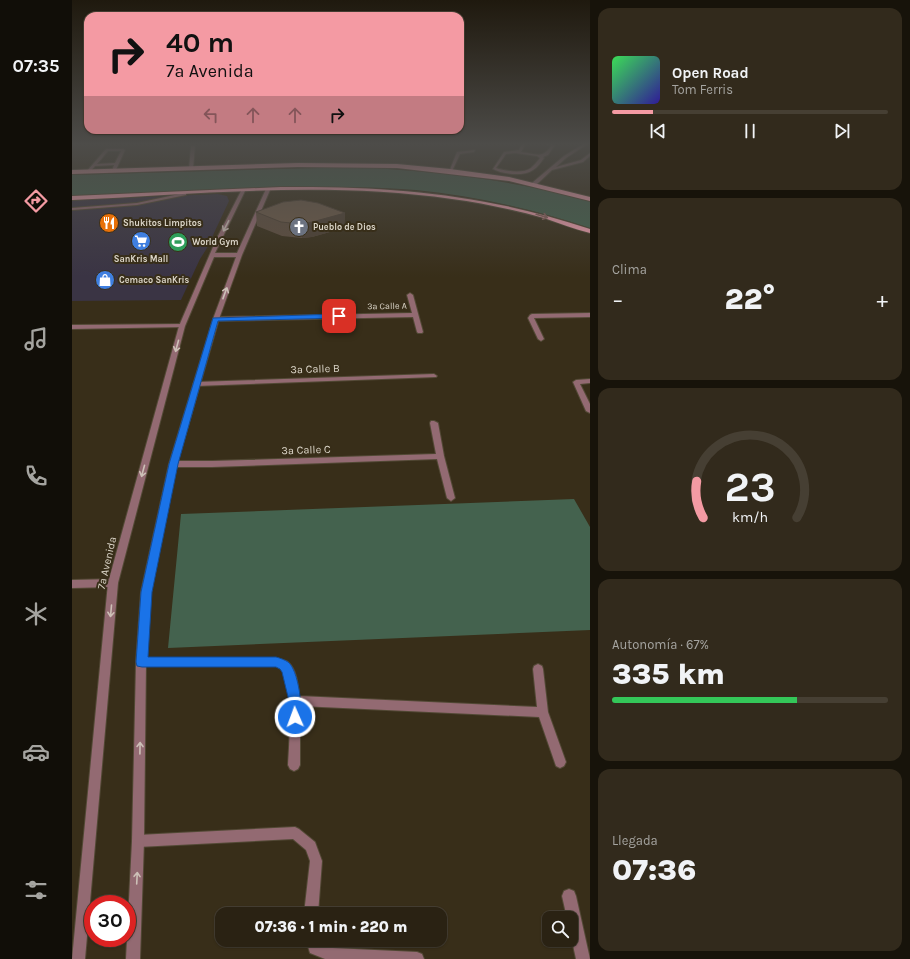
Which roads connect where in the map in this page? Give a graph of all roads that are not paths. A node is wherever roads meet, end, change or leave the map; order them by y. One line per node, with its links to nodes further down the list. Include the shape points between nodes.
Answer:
1 (548, 188): 6 (main road)
2 (268, 190): 3 (main road); 8 (main road, one-way to 8, via 364,189 449,197 532,213); 12 (street)
3 (243, 191): 4 (main road); 10 (street, 7a Avenida, one-way to 10)
4 (184, 194): 5 (main road); 7 (street, via 137,204)
5 (72, 198)
6 (590, 199)
7 (72, 208)
8 (590, 231)
9 (192, 240): 10 (street)
10 (218, 240): 11 (street, 7a Avenida)
11 (212, 254): 12 (street); 17 (street, 7a Avenida)
12 (239, 255): 16 (street, one-way to 12)
13 (410, 295): 14 (street)
14 (416, 315): 16 (street, 3a Calle A); 19 (street)
15 (590, 315): 20 (street, via 532,316)
16 (216, 319): 23 (street)
17 (182, 326): 18 (street); 29 (street, 7a Avenida, one-way to 29)
18 (72, 327)
19 (420, 332)
20 (542, 339)
21 (434, 376): 23 (street, 3a Calle B)
22 (590, 381): 24 (street, via 576,382)
23 (196, 384): 27 (street)
24 (590, 411)
25 (434, 423): 26 (street)
26 (440, 456): 27 (street, 3a Calle C); 28 (street)
27 (173, 464): 31 (street, via 146,592)
28 (451, 498)
29 (113, 583): 30 (street); 41 (street, 7a Avenida, one-way to 41)
30 (72, 584)
31 (142, 662): 33 (street, via 276,662 288,671); 37 (street, one-way to 31)
32 (538, 669): 34 (street)
33 (295, 701): 34 (street); 36 (street)
34 (543, 712): 35 (street)
35 (560, 762)
36 (294, 765)
37 (138, 841): 39 (street, via 295,833 311,846 316,861); 42 (street, one-way to 37)
38 (568, 896): 44 (street)
39 (312, 907)
40 (315, 947): 43 (street, via 333,955)
41 (78, 959)
42 (133, 959)
43 (417, 959)
44 (583, 959)

